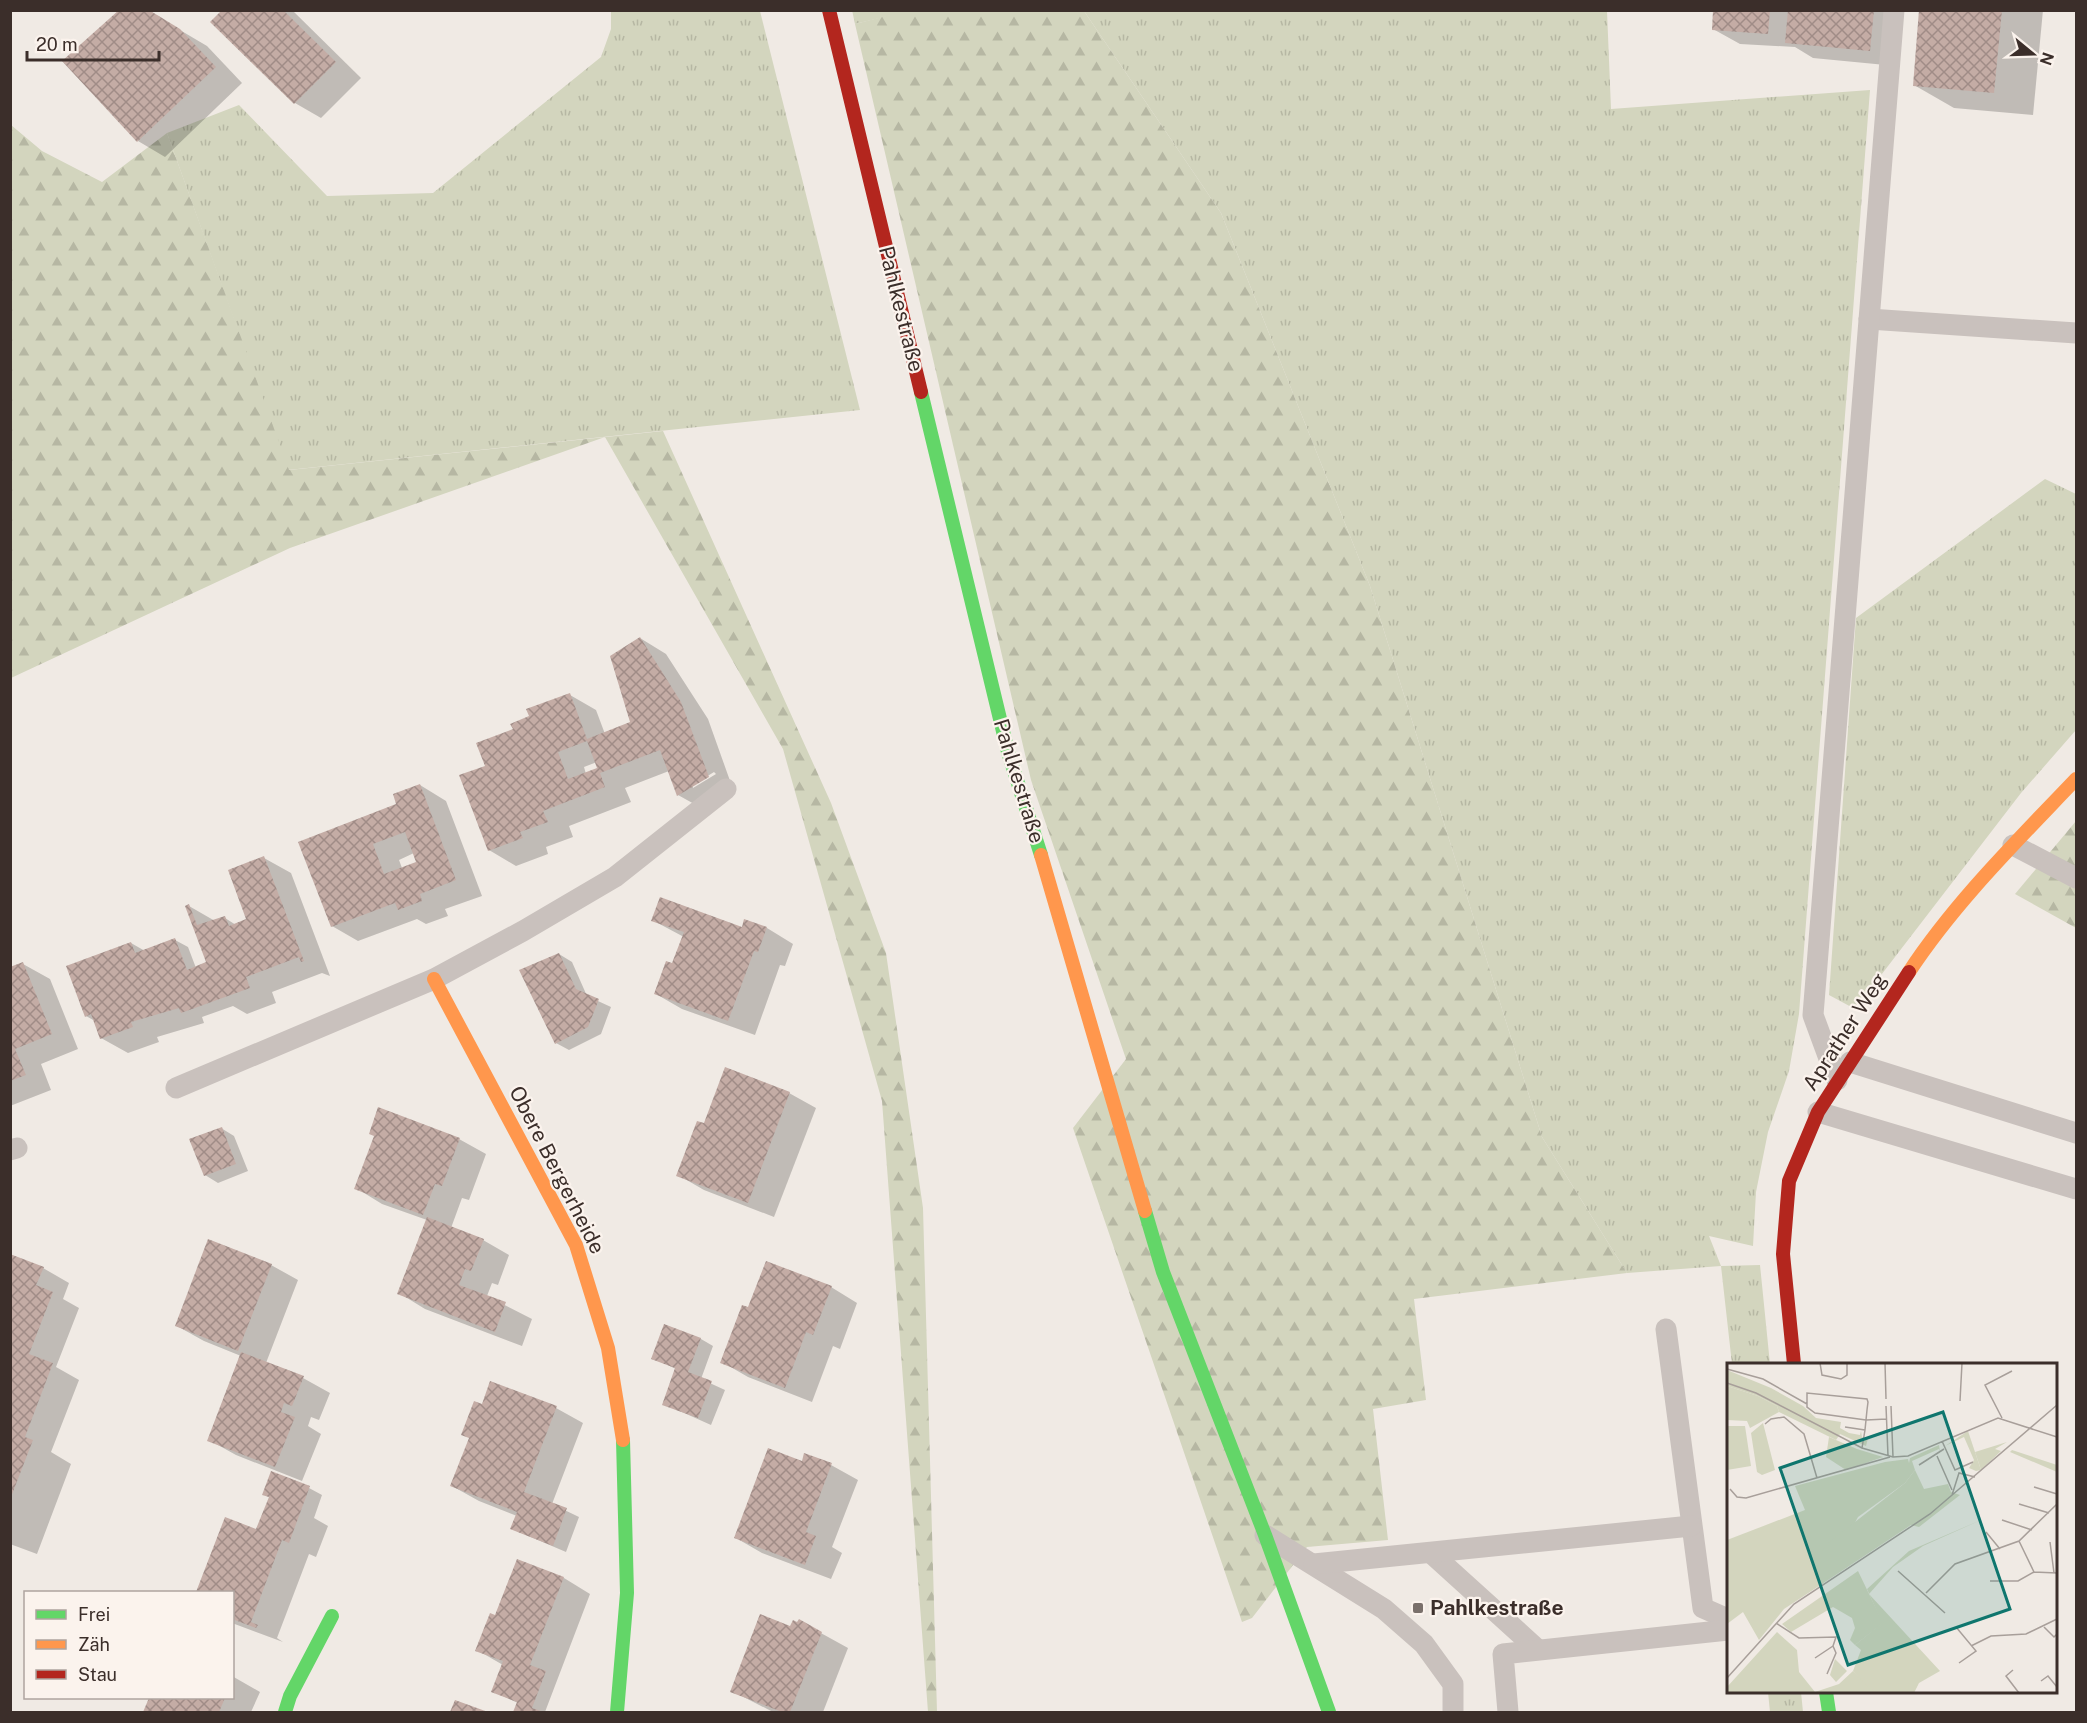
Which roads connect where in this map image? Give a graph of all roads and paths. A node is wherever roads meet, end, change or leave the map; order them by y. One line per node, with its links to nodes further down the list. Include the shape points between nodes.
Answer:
1 (829, 10): 19 (street, Pahlkestraße, via 1008,752 1041,851 1163,1272)
2 (1894, 10): 3 (lane)
3 (1869, 319): 4 (lane); 11 (lane, via 1813,1015)
4 (2076, 333)
5 (2076, 779): 7 (street, Aprather Weg)
6 (726, 789): 9 (lane, via 615,877)
7 (2013, 845): 8 (lane); 10 (street, Aprather Weg, via 1924,949)
8 (2076, 878)
9 (434, 979): 12 (lane); 28 (street, Obere Bergerheide, via 576,1245 608,1348 623,1441 627,1593)
10 (1850, 1062): 11 (street, Aprather Weg); 14 (lane)
11 (1837, 1080): 13 (street, Aprather Weg)
12 (176, 1088)
13 (1818, 1112): 15 (lane); 17 (street, Aprather Weg, via 1789,1180 1783,1254)
14 (2076, 1133)
15 (2076, 1189)
16 (1666, 1329): 18 (lane)
17 (1794, 1363)
18 (1691, 1526): 20 (lane); 23 (lane, via 1703,1608)
19 (1265, 1534): 21 (lane); 29 (street, Pahlkestraße)
20 (1431, 1553): 21 (lane); 25 (lane)
21 (1314, 1564): 30 (lane, via 1384,1609 1424,1644 1453,1684)
22 (332, 1616): 27 (street)
23 (1727, 1618)
24 (1727, 1630): 25 (lane)
25 (1537, 1649): 31 (lane, via 1503,1654)
26 (1826, 1693): 32 (street)
27 (285, 1713)
28 (617, 1713)
29 (1329, 1713)
30 (1453, 1713)
31 (1508, 1713)
32 (1829, 1713)

